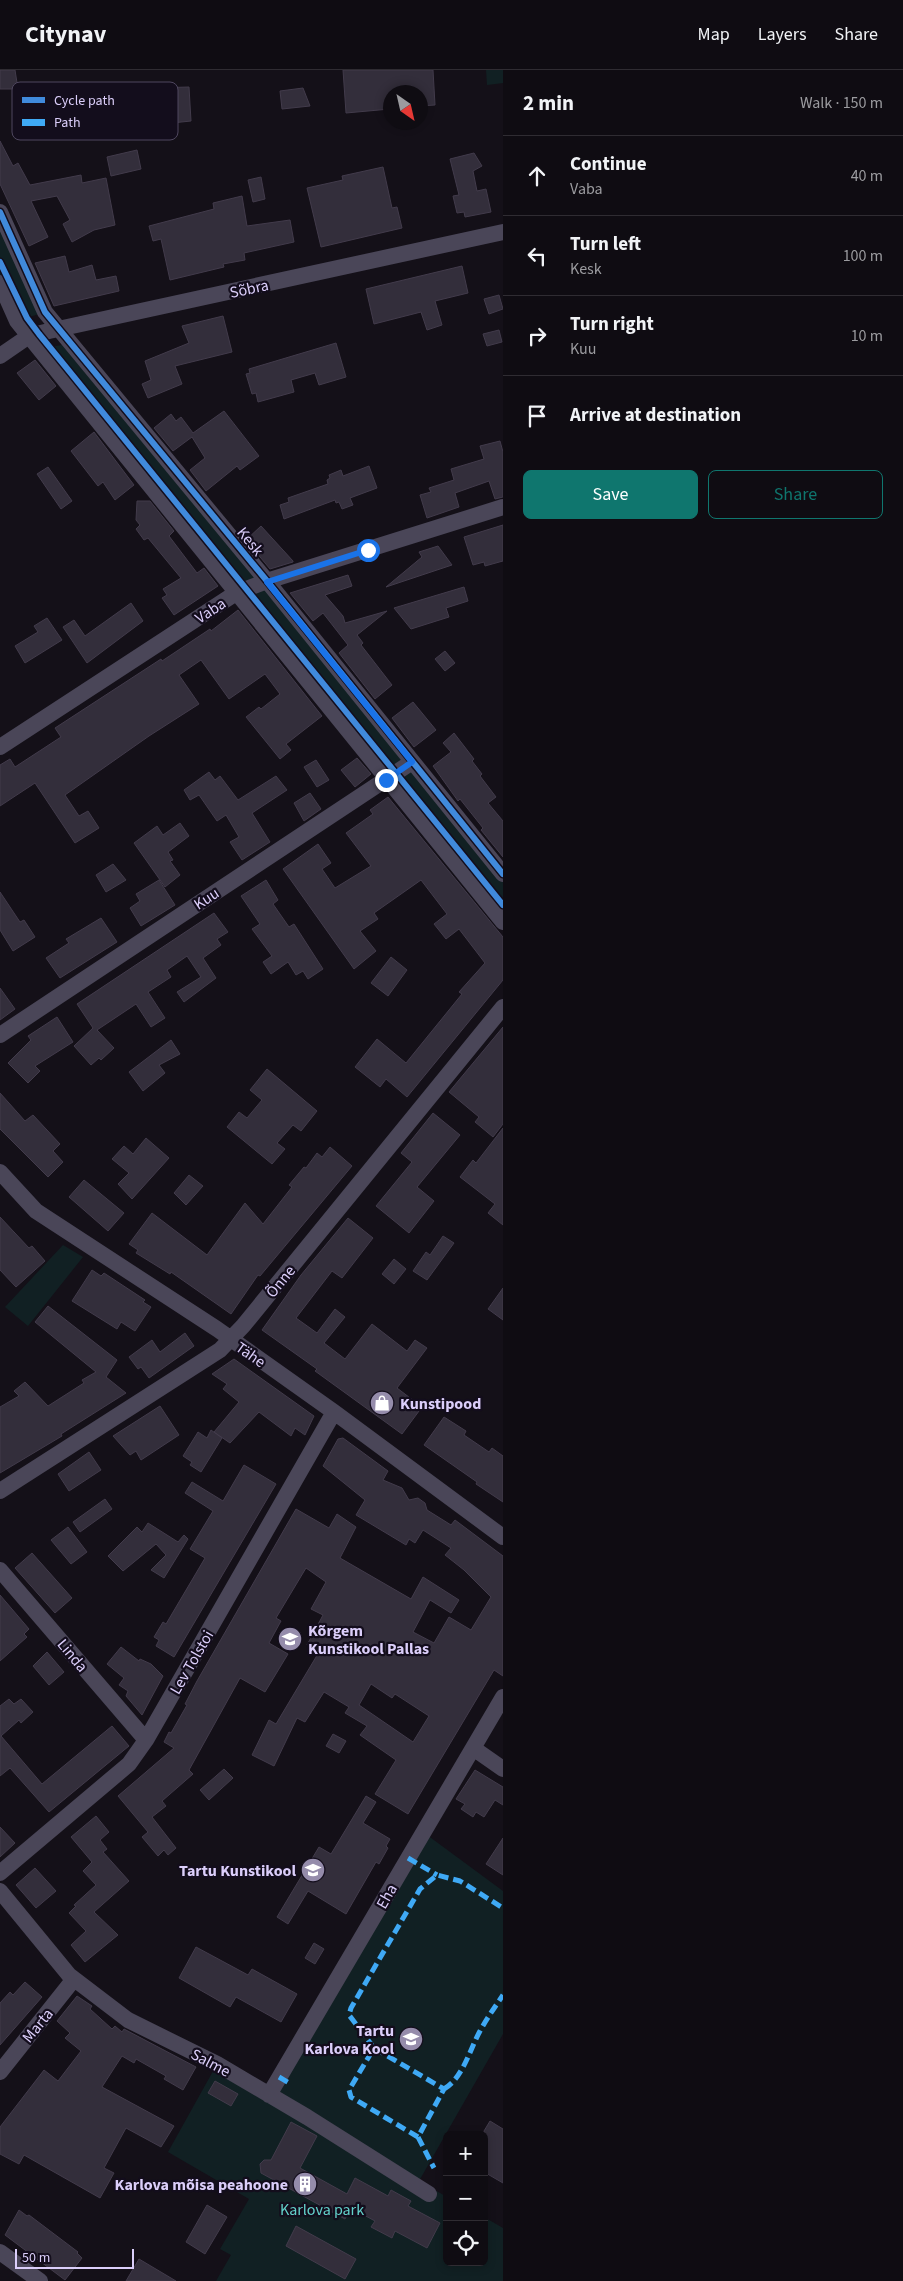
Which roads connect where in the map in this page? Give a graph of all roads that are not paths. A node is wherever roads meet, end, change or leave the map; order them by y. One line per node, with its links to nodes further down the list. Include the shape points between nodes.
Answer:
1 (0, 212): 4 (street, Kesk, via 45,312)
2 (503, 232): 4 (street, Sõbra)
3 (0, 283): 5 (street, via 17,321)
4 (59, 329): 5 (street, Sõbra); 8 (street, Kesk)
5 (29, 336): 6 (street, Sõbra); 9 (street)
6 (0, 356)
7 (503, 507): 8 (street, Vaba)
8 (267, 582): 9 (street, Vaba); 11 (street, Kesk)
9 (236, 594): 10 (street, Vaba); 12 (street)
10 (0, 747)
11 (412, 762): 12 (street, Kuu); 13 (street, Kesk)
12 (386, 780): 14 (street); 16 (street, Kuu)
13 (503, 874)
14 (503, 922)
15 (503, 1007): 18 (street, Õnne)
16 (0, 1035)
17 (0, 1172): 18 (street, Tähe, via 36,1211)
18 (231, 1339): 19 (street, Tähe); 20 (street, Õnne, via 220,1350)
19 (334, 1412): 21 (street, Tähe); 24 (street, Lev Tolstoi)
20 (0, 1491)
21 (503, 1537)
22 (0, 1570): 24 (street, Linda)
23 (503, 1697): 25 (street, Eha)
24 (146, 1740): 27 (street, Lev Tolstoi, via 130,1764)
25 (473, 1748): 26 (street); 31 (street, Eha)
26 (503, 1769)
27 (0, 1873)
28 (0, 1891): 29 (street, Salme)
29 (74, 1979): 30 (street, Marta); 31 (street, Salme, via 128,2020 217,2064)
30 (0, 2072)
31 (269, 2095): 32 (street, Salme)
32 (429, 2194)
33 (0, 2252): 34 (street)
34 (40, 2281)

